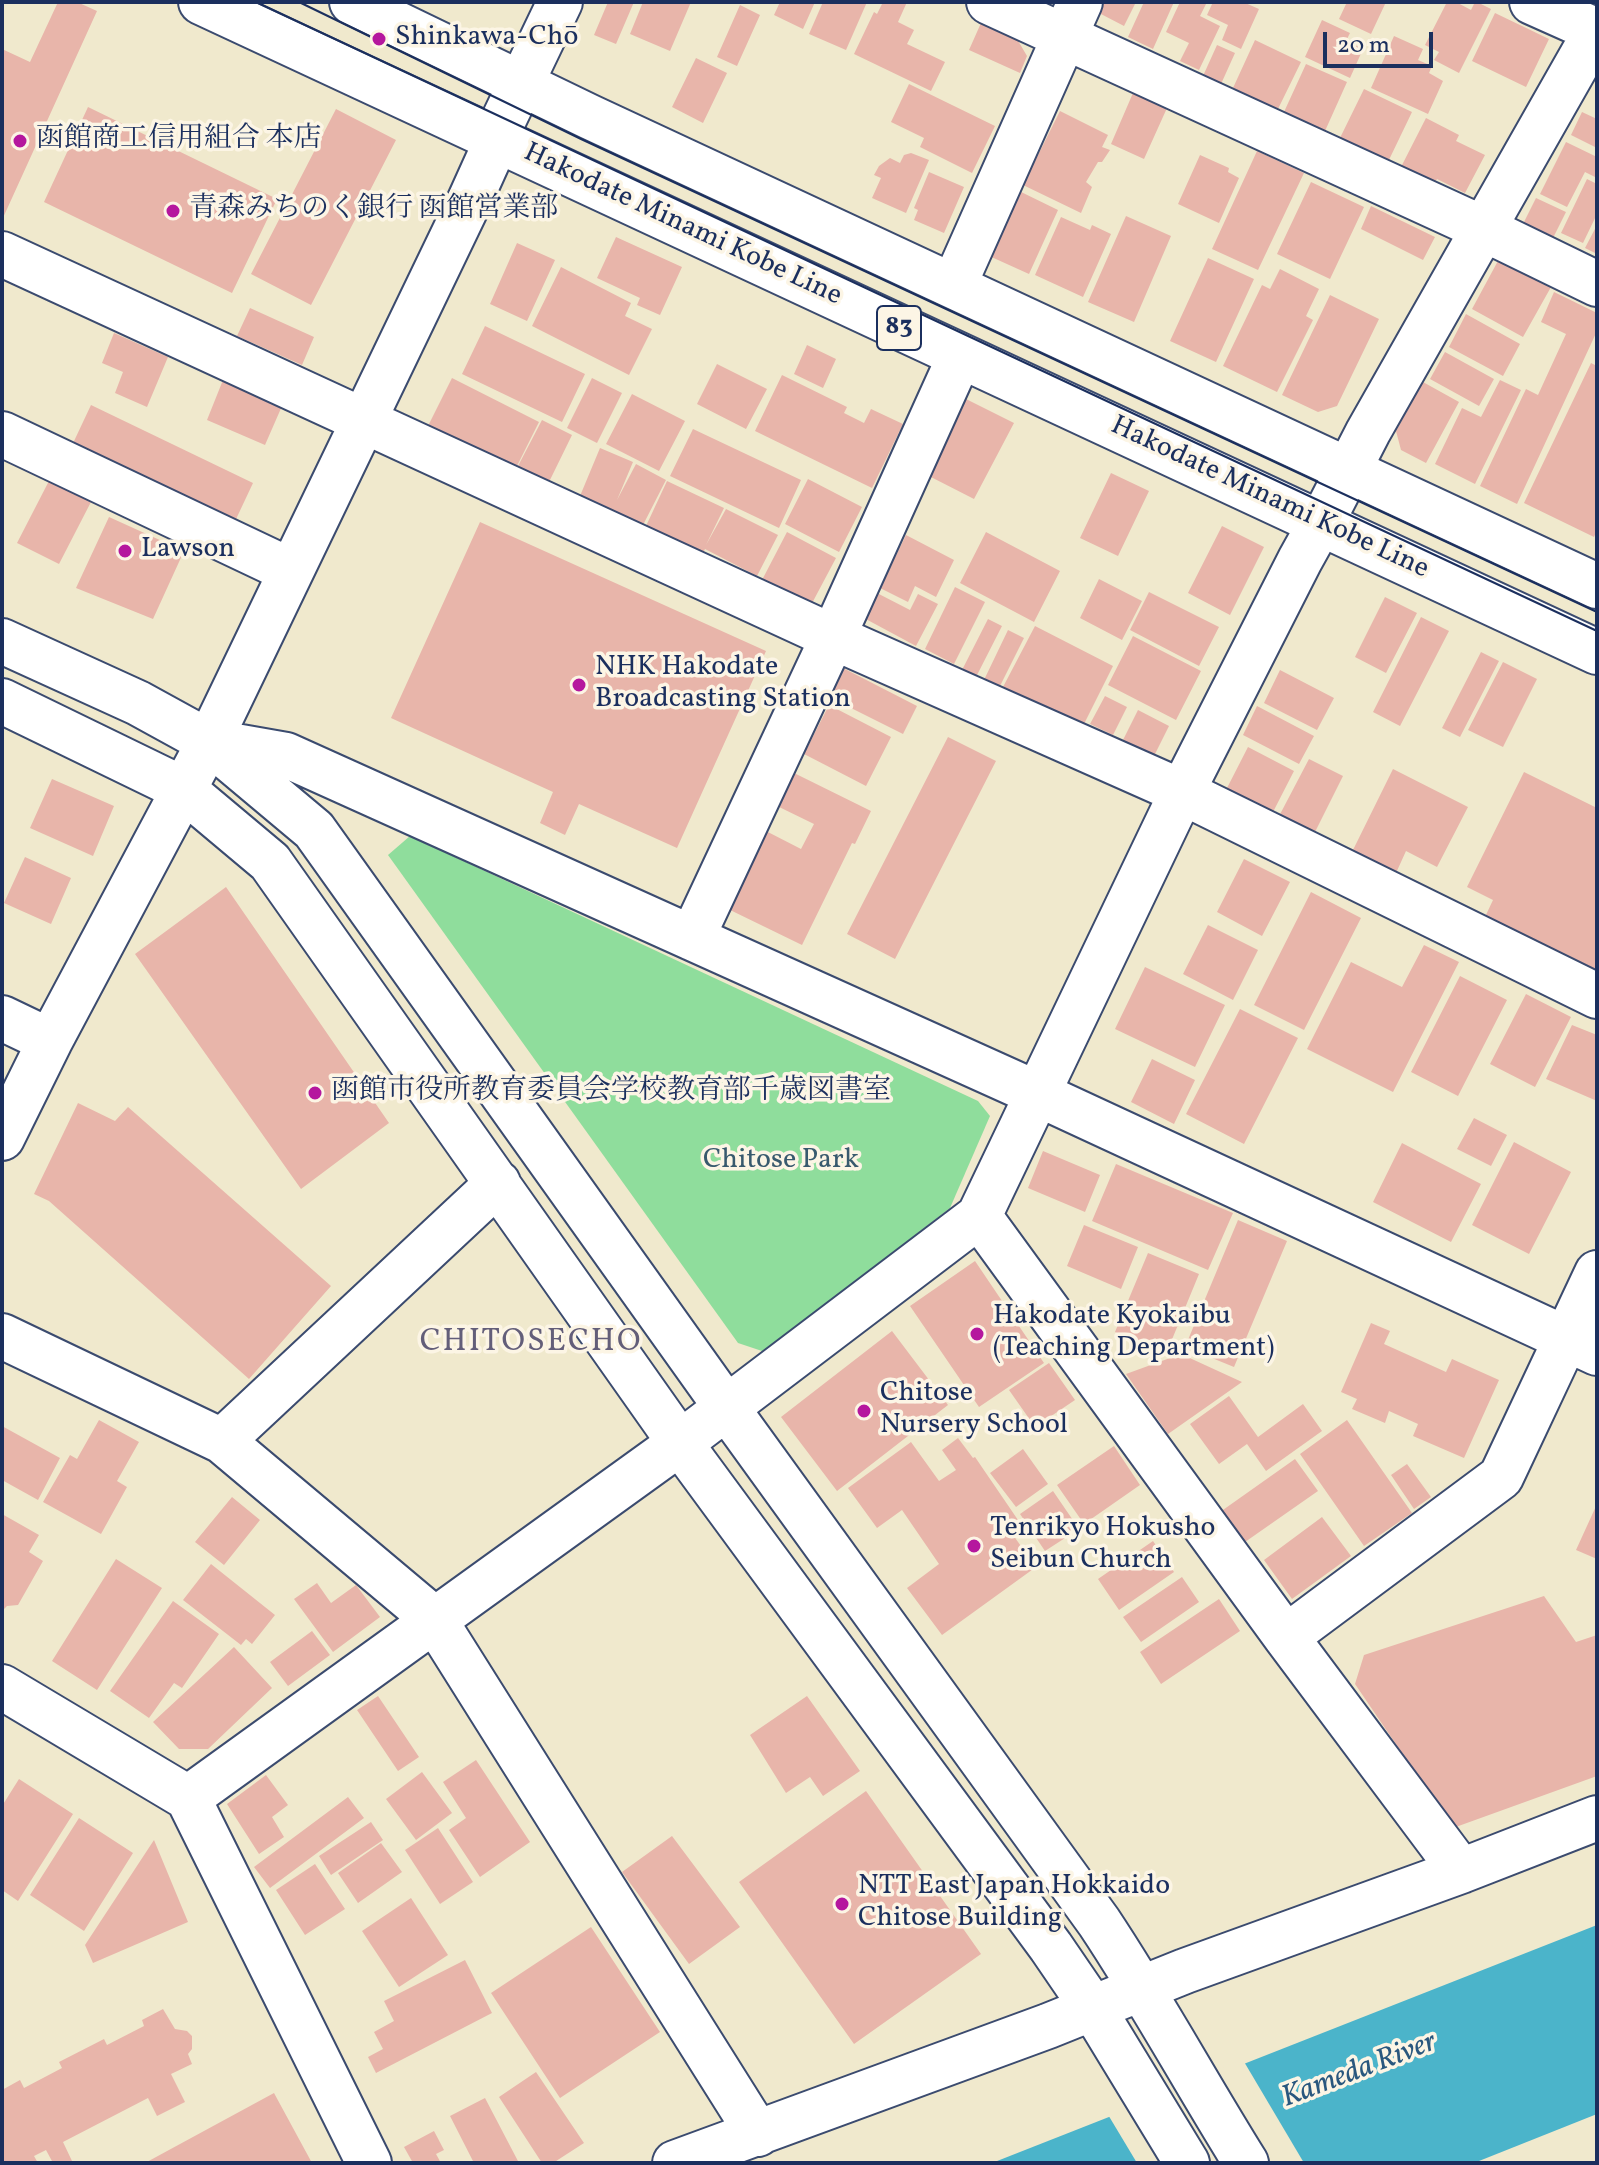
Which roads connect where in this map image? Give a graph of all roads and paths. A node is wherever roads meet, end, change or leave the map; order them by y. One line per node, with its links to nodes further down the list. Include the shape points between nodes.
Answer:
1 (201, 2): 9 (street, Hakodate Minami Kobe Line / 83)
2 (352, 2): 8 (street, 83)
3 (560, 2): 8 (street)
4 (989, 2): 6 (street)
5 (1532, 2): 7 (street)
6 (1072, 19): 10 (street); 13 (street)
7 (1597, 30): 10 (street)
8 (521, 83): 9 (street); 13 (street, 83)
9 (497, 140): 14 (street, Hakodate Minami Kobe Line / 83); 15 (street)
10 (1482, 228): 12 (street); 17 (street)
11 (2, 254): 15 (street)
12 (1597, 284)
13 (954, 285): 17 (street, 83)
14 (960, 356): 18 (street, Hakodate Minami Kobe Line / 83); 21 (street)
15 (364, 420): 19 (street); 21 (street)
16 (2, 434): 19 (street)
17 (1348, 470): 18 (street); 20 (street, 83)
18 (1320, 523): 23 (street, Hakodate Minami Kobe Line / 83); 27 (street)
19 (291, 571): 25 (street)
20 (1597, 586)
21 (833, 637): 27 (street); 28 (street)
22 (2, 641): 25 (street)
23 (1597, 652)
24 (2, 701): 26 (street)
25 (209, 742): 26 (street); 28 (street, via 286,755); 39 (street, via 314,830)
26 (183, 789): 31 (street); 34 (street, via 270,862)
27 (1182, 792): 29 (street); 32 (street)
28 (692, 938): 32 (street)
29 (1597, 996)
30 (2, 1018): 31 (street)
31 (50, 1041): 33 (street)
32 (1038, 1094): 35 (street); 38 (street)
33 (2, 1138)
34 (498, 1183): 40 (street); 41 (street)
35 (979, 1216): 39 (street); 43 (street)
36 (1597, 1273): 38 (street)
37 (2, 1336): 40 (street)
38 (1582, 1345): 43 (street, via 1501,1477)
39 (726, 1407): 41 (street); 48 (street)
40 (222, 1441): 42 (street)
41 (680, 1443): 42 (street); 49 (street)
42 (434, 1619): 45 (street); 50 (street)
43 (1286, 1637): 47 (street)
44 (2, 1687): 45 (street)
45 (188, 1798): 51 (street)
46 (1597, 1818): 47 (street)
47 (1461, 1871): 48 (street)
48 (1143, 1987): 49 (street); 54 (street)
49 (1092, 2007): 50 (street); 53 (street)
50 (758, 2134): 52 (street)
51 (369, 2163)
52 (675, 2163)
53 (1187, 2163)
54 (1246, 2163)

